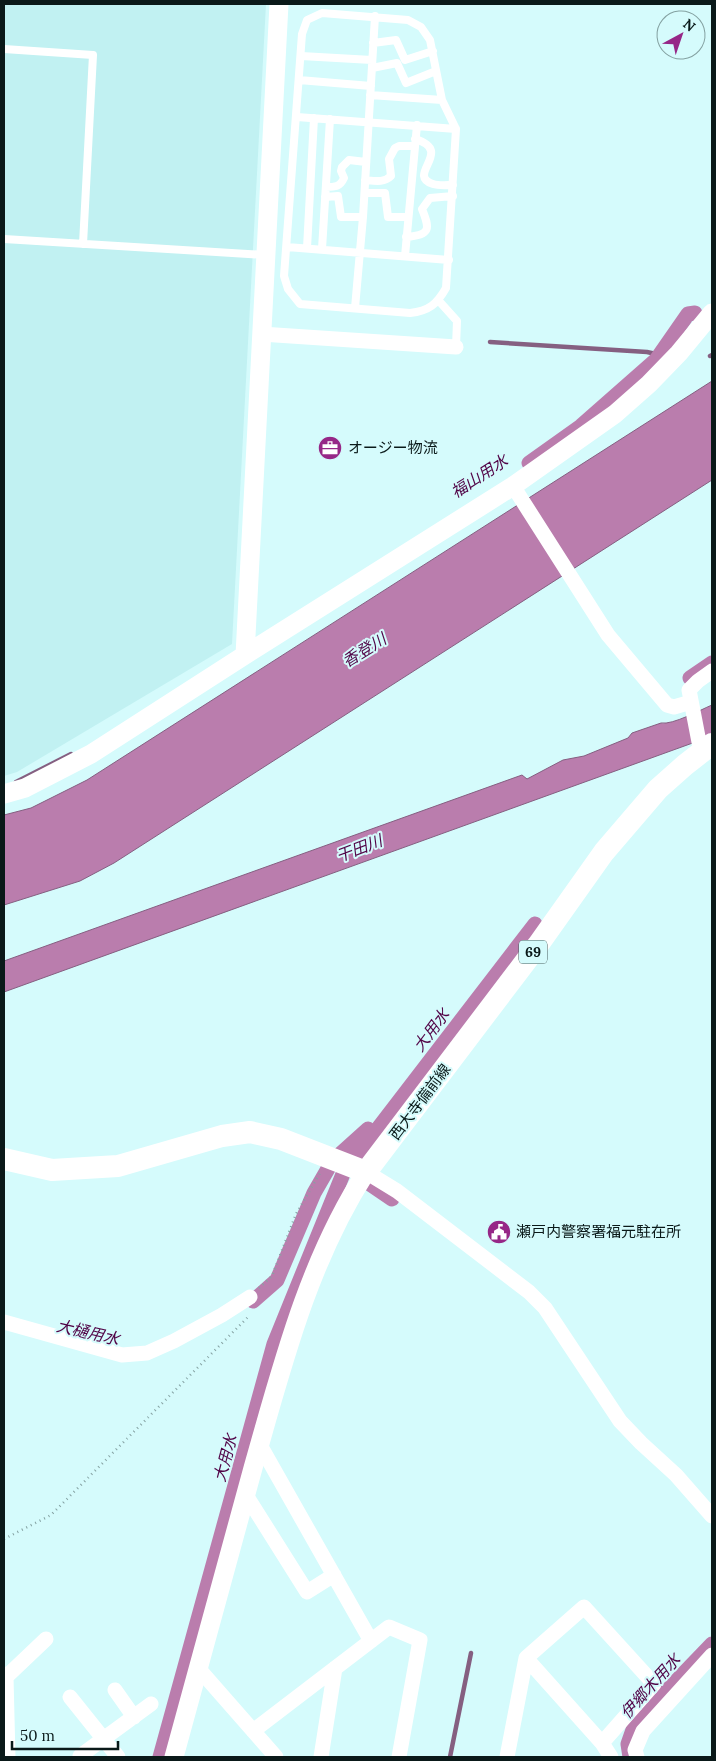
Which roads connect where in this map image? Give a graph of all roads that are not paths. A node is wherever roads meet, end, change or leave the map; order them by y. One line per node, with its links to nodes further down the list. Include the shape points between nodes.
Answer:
1 (279, 4): 36 (street)
2 (375, 16): 3 (lane); 5 (lane, via 408,20 421,27); 6 (lane, via 322,14 307,20 302,34)
3 (373, 43): 5 (lane, via 396,40 405,60); 7 (lane)
4 (4, 50): 31 (lane, via 93,55)
5 (433, 51): 8 (lane)
6 (301, 56): 7 (lane); 9 (lane)
7 (372, 64): 8 (lane, via 397,63 406,83); 10 (lane)
8 (436, 71): 12 (lane)
9 (299, 80): 10 (lane); 13 (lane)
10 (371, 86): 11 (lane)
11 (370, 95): 12 (lane); 16 (lane)
12 (442, 100): 18 (lane)
13 (297, 118): 14 (lane); 32 (lane)
14 (314, 118): 15 (lane); 33 (lane)
15 (330, 119): 16 (lane); 23 (lane)
16 (368, 122): 17 (lane); 20 (lane)
17 (416, 125): 18 (lane); 19 (lane)
18 (456, 128): 22 (lane)
19 (415, 142): 21 (lane, via 394,148 390,159 391,176 387,180); 22 (lane, via 425,142 432,151 425,178 433,184); 28 (lane)
20 (366, 162): 21 (lane); 23 (lane, via 349,160 342,167 344,178 340,185)
21 (365, 180): 24 (lane)
22 (453, 186): 25 (lane)
23 (326, 187): 26 (lane)
24 (365, 193): 27 (lane); 28 (lane, via 384,193 388,217)
25 (452, 196): 29 (lane, via 427,200 422,209 428,228 419,236); 38 (lane)
26 (325, 197): 27 (lane, via 338,196 341,217); 34 (lane)
27 (363, 217): 35 (lane)
28 (408, 217): 29 (lane)
29 (406, 237): 37 (lane)
30 (4, 240): 31 (lane)
31 (83, 244): 36 (lane)
32 (287, 247): 33 (lane); 40 (lane, via 284,276 288,289 300,304)
33 (307, 248): 34 (lane)
34 (322, 249): 35 (lane)
35 (360, 252): 37 (lane); 40 (lane)
36 (266, 255): 42 (street)
37 (405, 256): 38 (lane)
38 (448, 260): 39 (lane, via 446,288)
39 (439, 301): 40 (lane, via 422,312 410,313); 43 (lane, via 457,320)
40 (355, 308)
41 (712, 313): 44 (street, via 650,384)
42 (262, 334): 43 (street); 45 (street)
43 (456, 347)
44 (516, 490): 45 (street); 47 (street, via 608,635 668,705)
45 (245, 655): 49 (street, via 91,754 25,788)
46 (712, 670): 47 (street, via 689,690)
47 (692, 705): 48 (street)
48 (705, 746): 51 (main road, 西大寺備前線 / 69, via 658,789 604,852 538,945)
49 (4, 794)
50 (4, 1159): 51 (main road, via 52,1170 118,1166 222,1136 250,1132 281,1139)
51 (366, 1172): 54 (street, via 333,1230 294,1327); 56 (street, via 398,1191 529,1292 545,1308 620,1421 676,1475)
52 (250, 1297): 53 (street, via 147,1353 122,1355)
53 (4, 1322)
54 (260, 1445): 55 (street); 57 (street)
55 (246, 1495): 57 (street, via 307,1592); 62 (street)
56 (712, 1516)
57 (334, 1575): 59 (street)
58 (46, 1639): 64 (street)
59 (371, 1641): 63 (street); 78 (street, via 389,1627 420,1640)
60 (712, 1655): 81 (street, via 643,1731 635,1750)
61 (526, 1658): 71 (street); 71 (street, via 584,1607 654,1684); 79 (street)
62 (198, 1668): 69 (street); 75 (street)
63 (335, 1668): 69 (street); 77 (street)
64 (5, 1676): 73 (street)
65 (115, 1690): 68 (street)
66 (70, 1697): 70 (street)
67 (151, 1704): 68 (street)
68 (134, 1716): 70 (street)
69 (253, 1731): 76 (street)
70 (103, 1739): 72 (street); 74 (street)
71 (602, 1743): 80 (street)
72 (80, 1756)
73 (8, 1757)
74 (118, 1757)
75 (174, 1757)
76 (276, 1757)
77 (321, 1757)
78 (399, 1757)
79 (507, 1757)
80 (611, 1757)
81 (637, 1757)

